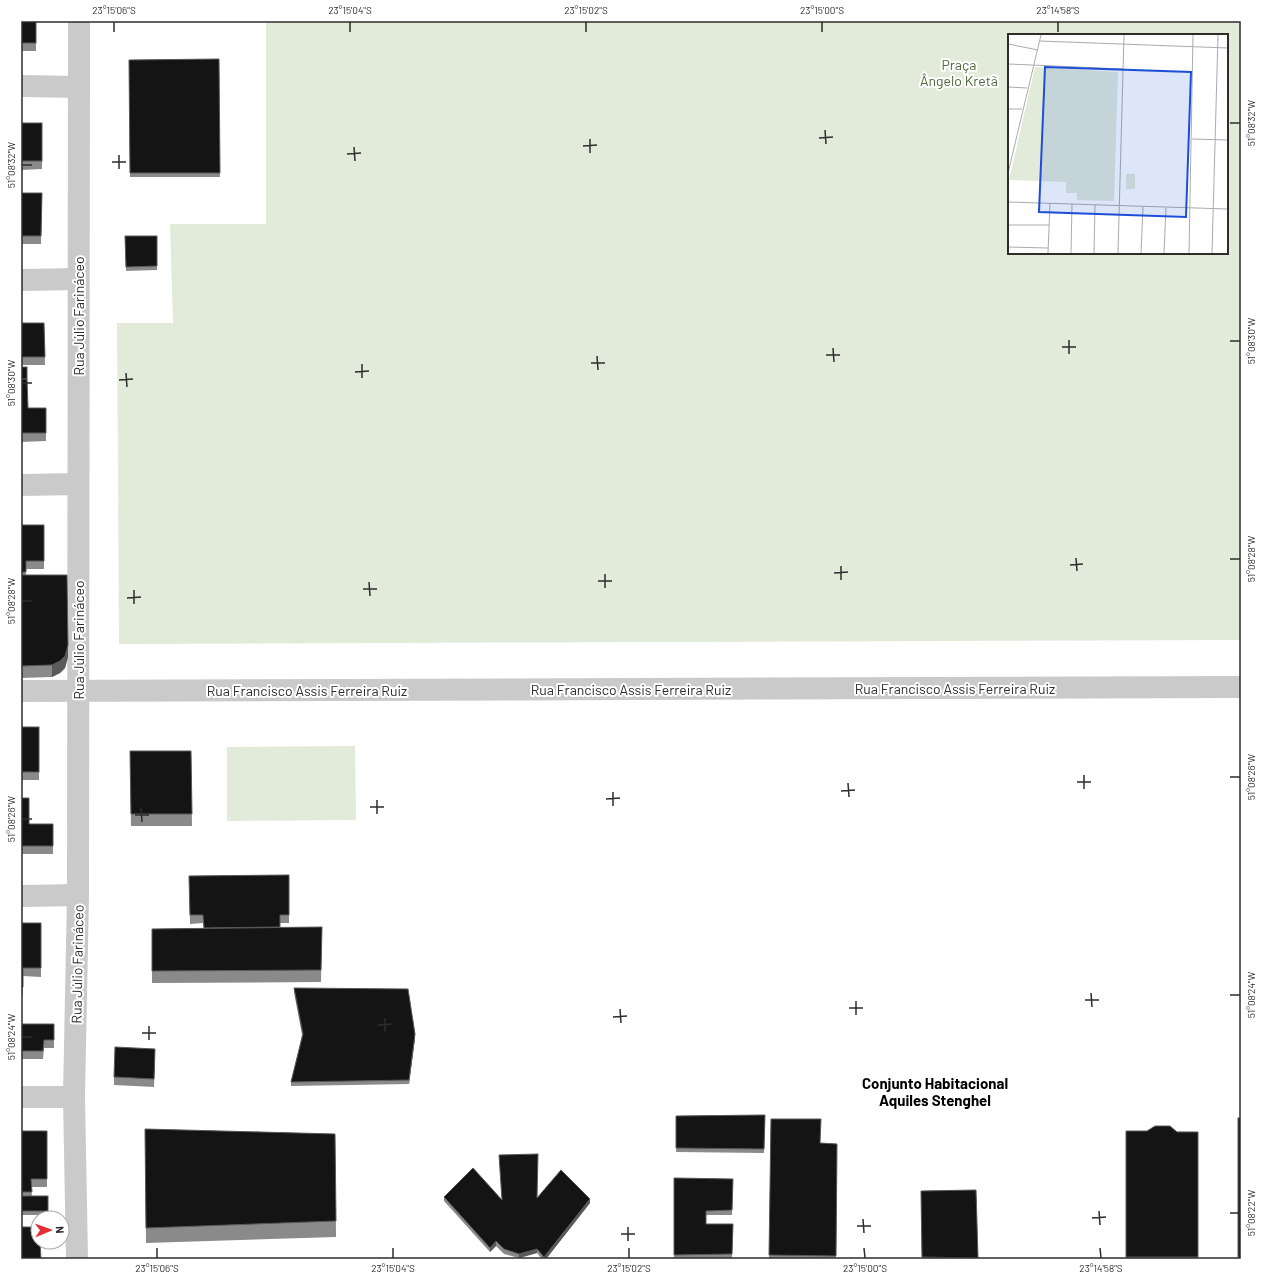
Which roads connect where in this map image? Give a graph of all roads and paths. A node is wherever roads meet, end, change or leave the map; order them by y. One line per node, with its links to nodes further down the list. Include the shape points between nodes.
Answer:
1 (78, 21): 3 (street, Rua Júlio Farináceo)
2 (21, 86): 3 (street)
3 (79, 87): 4 (street, Rua Júlio Farináceo)
4 (77, 279): 5 (street); 6 (street, Rua Júlio Farináceo)
5 (21, 280)
6 (78, 484): 7 (street); 9 (street, Rua Júlio Farináceo)
7 (21, 485)
8 (1241, 687): 9 (street, Rua Francisco Assis Ferreira Ruiz)
9 (78, 690): 10 (street, Rua Francisco Assis Ferreira Ruiz); 11 (street, Rua Júlio Farináceo)
10 (21, 691)
11 (78, 895): 12 (street); 14 (street, Rua Júlio Farináceo)
12 (21, 896)
13 (21, 1097): 14 (street)
14 (74, 1098): 15 (street, Rua Júlio Farináceo)
15 (77, 1259)

